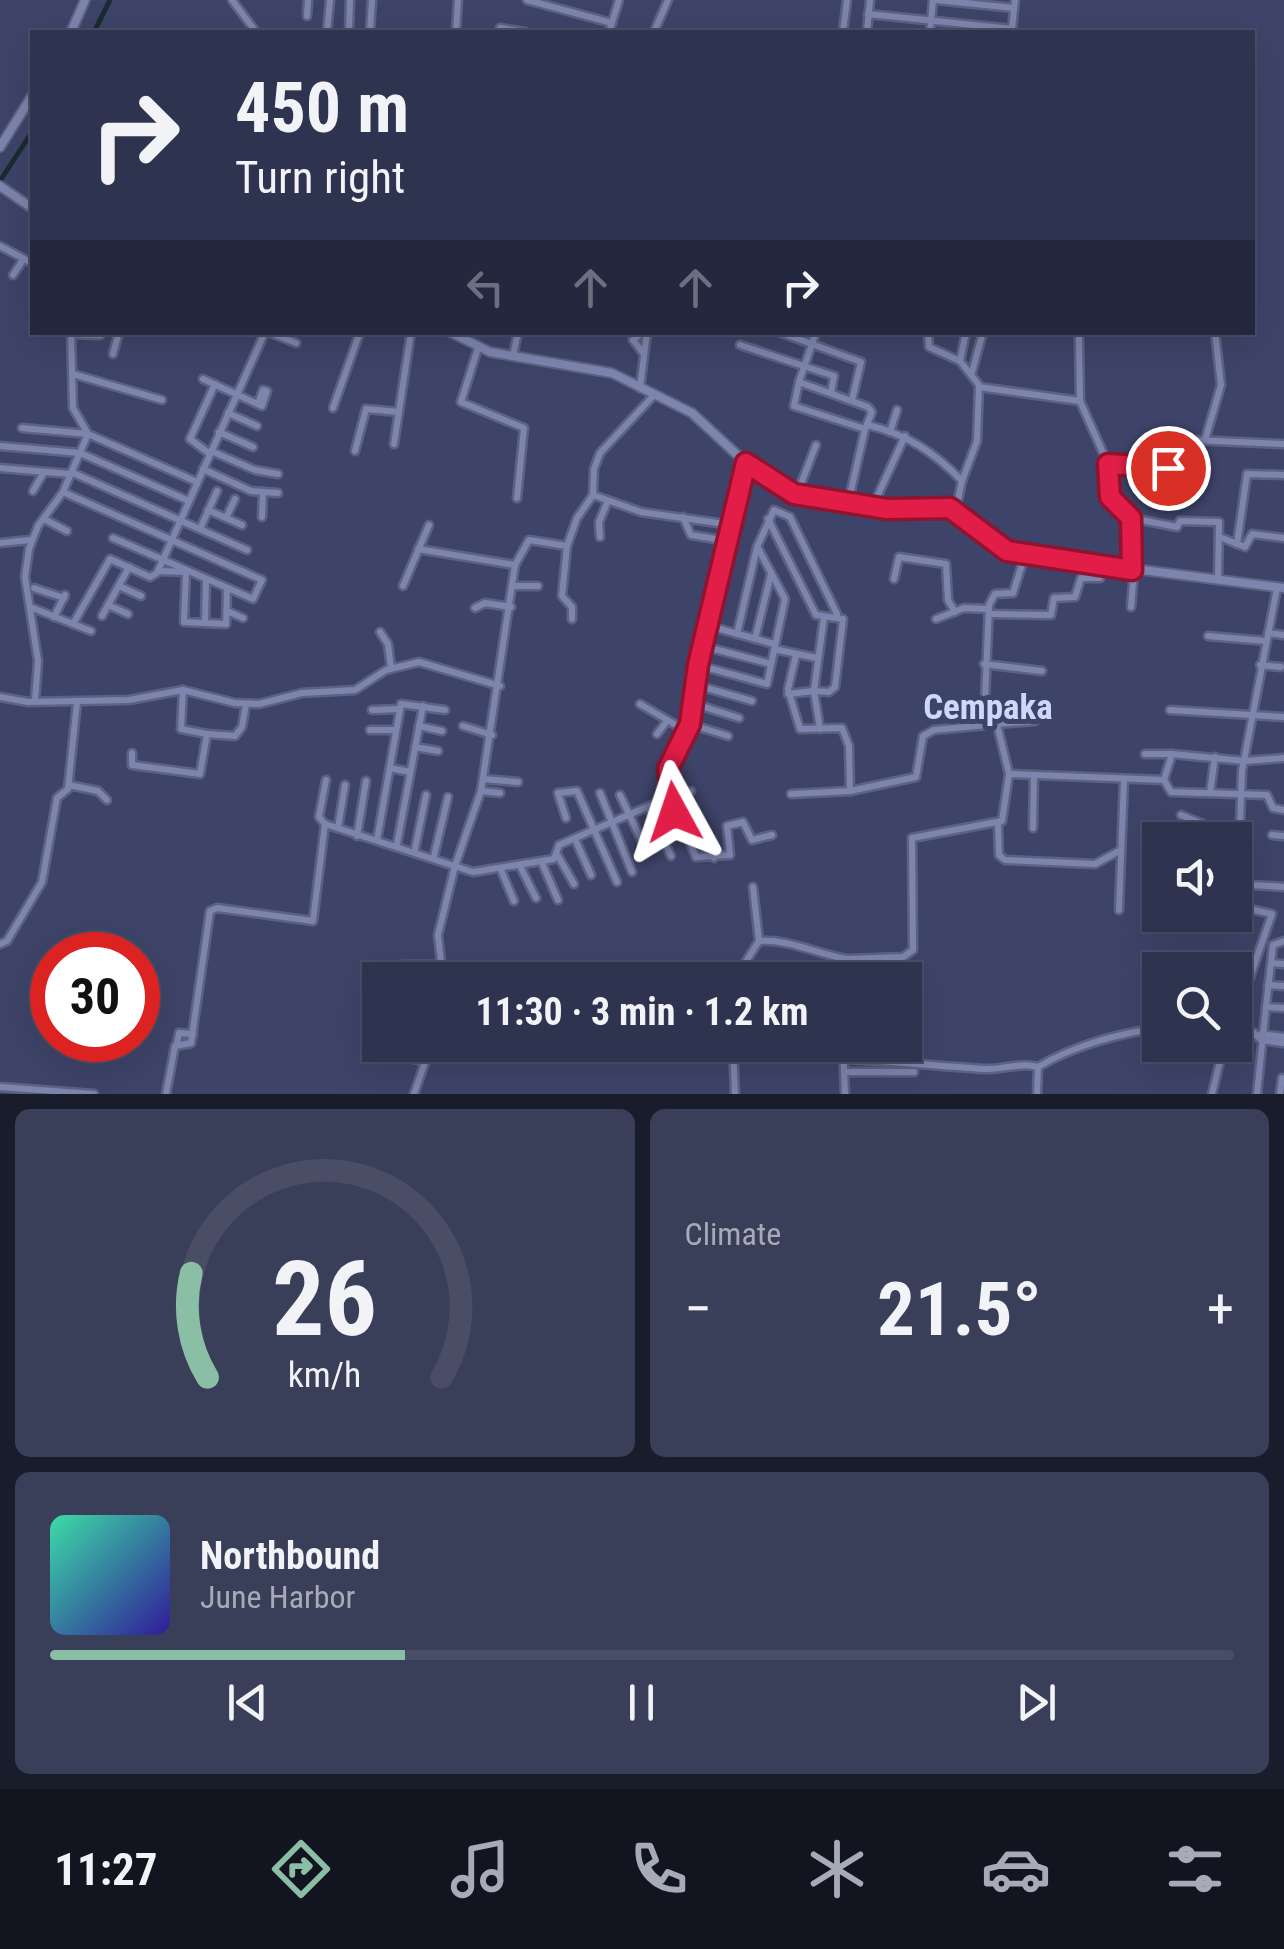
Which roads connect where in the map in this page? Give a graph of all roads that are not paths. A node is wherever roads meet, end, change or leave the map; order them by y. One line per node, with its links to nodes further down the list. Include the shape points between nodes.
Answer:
1 (84, 0): 19 (street)
2 (232, 0): 20 (street)
3 (308, 0): 16 (street)
4 (330, 0): 21 (street)
5 (350, 0): 22 (street)
6 (372, 0): 23 (street)
7 (458, 0): 24 (street)
8 (527, 0): 18 (street)
9 (618, 0): 18 (street)
10 (668, 0): 26 (street)
11 (847, 0): 27 (street)
12 (870, 0): 15 (street)
13 (934, 0): 14 (street); 17 (street)
14 (1015, 4): 31 (street)
15 (868, 14): 17 (street); 28 (street)
16 (307, 16)
17 (931, 20): 29 (street); 30 (street)
18 (612, 23): 25 (street)
19 (72, 30)
20 (254, 30)
21 (327, 30)
22 (348, 30)
23 (370, 30)
24 (456, 30)
25 (610, 30)
26 (655, 30)
27 (844, 30)
28 (866, 30)
29 (930, 30)
30 (1005, 30)
31 (1012, 30)
32 (30, 99): 33 (street)
33 (0, 147)
34 (1, 188): 35 (street)
35 (30, 207)
36 (0, 246): 37 (street)
37 (23, 260): 38 (street); 39 (street)
38 (30, 262)
39 (13, 275)
40 (71, 335): 67 (street)
41 (90, 335): 56 (street)
42 (118, 335): 62 (street)
43 (265, 335): 74 (street)
44 (274, 335): 58 (street)
45 (359, 335): 82 (street)
46 (412, 335): 84 (street)
47 (455, 335): 61 (street)
48 (517, 335): 63 (street)
49 (640, 335): 72 (street, via 633,340 644,354)
50 (786, 335): 59 (street)
51 (815, 335): 59 (street)
52 (928, 335): 64 (street, via 929,347)
53 (965, 335): 64 (street)
54 (982, 335): 66 (street)
55 (1215, 335): 95 (street, via 1221,384)
56 (100, 336)
57 (1079, 338): 79 (street)
58 (296, 343)
59 (812, 344): 65 (street); 78 (street, via 862,364)
60 (740, 345): 65 (street)
61 (478, 348): 63 (street); 123 (street, via 461,402 524,428)
62 (114, 354)
63 (513, 356): 72 (street, via 606,371)
64 (960, 361): 66 (street)
65 (804, 366): 69 (street); 73 (street, via 834,376)
66 (972, 373): 71 (street)
67 (72, 374): 77 (street); 93 (street, via 73,408)
68 (203, 379): 70 (street)
69 (799, 382): 73 (street); 90 (street, via 794,406)
70 (215, 384): 74 (street); 80 (street)
71 (979, 387): 79 (street); 115 (street, via 978,441)
72 (640, 388): 75 (street)
73 (830, 393): 78 (street)
74 (236, 394): 81 (street); 85 (street)
75 (655, 394): 104 (street, via 696,416); 122 (street, via 600,452)
76 (196, 398): 80 (street)
77 (162, 400)
78 (852, 400): 90 (street, via 870,408)
79 (1080, 401): 105 (street)
80 (206, 403): 87 (street)
81 (258, 404)
82 (333, 408)
83 (897, 410): 92 (street)
84 (399, 412): 96 (street); 101 (street, via 366,408)
85 (228, 413): 88 (street); 91 (street)
86 (187, 417): 87 (street)
87 (198, 422): 102 (street, via 190,439)
88 (257, 426)
89 (22, 428): 93 (street)
90 (867, 428): 92 (street); 127 (street)
91 (219, 432): 100 (street); 102 (street)
92 (890, 432): 94 (street)
93 (88, 434): 103 (street); 114 (street)
94 (905, 436): 115 (street); 128 (street)
95 (1206, 440): 97 (street); 105 (street, via 1187,441 1166,469)
96 (394, 444)
97 (1284, 444)
98 (816, 445): 121 (street)
99 (0, 446): 103 (street)
100 (253, 447)
101 (355, 451)
102 (210, 452): 108 (street); 111 (street)
103 (80, 453): 110 (street); 125 (street)
104 (746, 463): 121 (street); 140 (street)
105 (1108, 464): 135 (street, via 1110,497)
106 (0, 468): 107 (street)
107 (21, 470): 109 (street); 113 (street)
108 (203, 470): 114 (street); 119 (street)
109 (44, 472): 110 (street); 116 (street)
110 (70, 473): 117 (street); 137 (street)
111 (278, 474)
112 (1284, 475): 141 (street, via 1247,474)
113 (14, 482)
114 (197, 482): 125 (street)
115 (962, 482): 130 (street)
116 (33, 491)
117 (63, 492): 133 (street); 150 (street)
118 (216, 492): 129 (street)
119 (263, 492): 120 (street); 131 (street)
120 (278, 494)
121 (797, 494): 127 (street)
122 (594, 495): 126 (street); 154 (street)
123 (518, 498)
124 (235, 499): 134 (street)
125 (188, 501): 137 (street)
126 (608, 503): 132 (street); 145 (street)
127 (848, 504): 128 (street)
128 (872, 508): 130 (street)
129 (208, 510): 134 (street); 143 (street)
130 (956, 510): 158 (street, via 994,544)
131 (262, 517)
132 (683, 517): 140 (street); 151 (street, via 691,535)
133 (44, 518): 144 (street); 149 (street)
134 (226, 518): 142 (street)
135 (1131, 518): 138 (street, via 1177,527 1180,521); 164 (street)
136 (768, 519): 155 (street); 187 (street, via 774,510 790,518); 190 (street, via 811,608)
137 (180, 520): 143 (street); 150 (street)
138 (1219, 522): 141 (street); 147 (street)
139 (429, 524): 156 (street)
140 (732, 525): 151 (street)
141 (1242, 525): 153 (street)
142 (242, 526)
143 (200, 529): 157 (street)
144 (67, 531)
145 (600, 537)
146 (112, 538): 159 (street)
147 (1222, 538): 153 (street); 169 (street)
148 (1284, 538): 153 (street, via 1253,534 1245,547)
149 (30, 540): 152 (street); 222 (street, via 25,577 38,661)
150 (172, 540): 159 (street); 175 (street, via 262,580 253,600)
151 (728, 541): 196 (street)
152 (0, 543)
153 (1237, 544)
154 (567, 546): 160 (street, via 529,540); 191 (street, via 562,593)
155 (758, 547): 166 (street); 199 (street)
156 (418, 549): 160 (street); 171 (street)
157 (248, 550)
158 (1024, 555): 162 (street); 184 (street, via 1013,594 995,594)
159 (164, 560): 163 (street); 165 (street)
160 (515, 565): 172 (street)
161 (129, 568): 163 (street, via 150,578); 170 (street); 194 (street, via 110,558)
162 (1103, 568): 164 (street); 184 (street, via 1100,578 1080,578 1076,597 1054,598 1051,615)
163 (158, 570): 165 (street)
164 (1133, 570): 169 (street); 180 (street)
165 (186, 571): 167 (street); 193 (street, via 184,622)
166 (772, 573): 203 (street); 205 (street, via 785,600)
167 (206, 579): 175 (street); 193 (street)
168 (894, 579): 185 (street, via 900,557 946,564)
169 (1218, 580): 176 (street)
170 (119, 586): 177 (street); 178 (street)
171 (403, 586)
172 (513, 586): 173 (street); 179 (street)
173 (538, 586)
174 (34, 588): 189 (street, via 64,596)
175 (228, 588): 183 (street)
176 (1280, 588): 202 (street)
177 (141, 596)
178 (108, 605): 186 (street); 188 (street)
179 (511, 607): 182 (street); 216 (street)
180 (1131, 607)
181 (30, 608): 189 (street)
182 (475, 608)
183 (226, 611): 195 (street); 195 (street, via 239,616)
184 (990, 611): 185 (street); 209 (street)
185 (955, 612): 192 (street)
186 (128, 614)
187 (837, 614): 190 (street); 218 (street, via 843,618 836,687)
188 (102, 616)
189 (54, 617): 194 (street)
190 (824, 617): 207 (street)
191 (572, 619)
192 (936, 619)
193 (204, 623): 195 (street)
194 (74, 624): 197 (street)
195 (226, 624)
196 (708, 626): 199 (street); 204 (street)
197 (91, 631)
198 (380, 632): 213 (street)
199 (736, 634): 203 (street)
200 (1284, 635): 202 (street)
201 (1208, 636): 202 (street)
202 (1267, 637): 211 (street)
203 (754, 639): 205 (street)
204 (702, 646): 208 (street); 210 (street)
205 (774, 646): 206 (street); 208 (street)
206 (796, 654): 207 (street); 219 (street)
207 (817, 658): 218 (street)
208 (771, 664): 210 (street, via 767,684)
209 (984, 664): 214 (street); 237 (street)
210 (698, 665): 215 (street)
211 (1260, 665): 212 (street); 232 (street)
212 (1280, 667)
213 (391, 668): 216 (street, via 425,662); 225 (street, via 355,690)
214 (1042, 671)
215 (696, 685): 221 (street); 224 (street)
216 (500, 686): 248 (street)
217 (182, 690): 223 (street); 225 (street); 246 (street, via 181,729)
218 (814, 691): 219 (street); 244 (street)
219 (788, 694): 244 (street, via 801,730)
220 (0, 697): 222 (street)
221 (752, 700)
222 (34, 701): 223 (street)
223 (77, 702): 268 (street)
224 (692, 703): 234 (street); 241 (street)
225 (246, 704): 246 (street, via 235,736)
226 (640, 704): 236 (street)
227 (422, 706): 228 (street, via 404,702); 230 (street); 239 (street)
228 (400, 709): 229 (street); 243 (street)
229 (372, 710)
230 (445, 710)
231 (1170, 710): 232 (street)
232 (1252, 712): 233 (street); 257 (street)
233 (1284, 717)
234 (739, 718)
235 (1035, 720): 238 (street)
236 (667, 721): 241 (street); 247 (street)
237 (984, 724): 238 (street); 271 (street, via 930,731 920,740 918,776)
238 (997, 724): 260 (street)
239 (418, 726): 245 (street); 250 (street)
240 (463, 726): 248 (street)
241 (688, 728): 249 (street); 281 (street, via 668,769)
242 (370, 730): 243 (street)
243 (396, 730): 258 (street)
244 (820, 730): 271 (street, via 843,730)
245 (442, 731)
246 (207, 734): 252 (street, via 200,774 132,765)
247 (657, 734)
248 (492, 736): 262 (street)
249 (728, 736)
250 (415, 747): 251 (street); 259 (street)
251 (438, 751)
252 (132, 753)
253 (1146, 754): 254 (street)
254 (1172, 754): 255 (street); 265 (street)
255 (1214, 757): 257 (street); 275 (street)
256 (1284, 758): 257 (street)
257 (1244, 761): 273 (street)
258 (390, 768): 259 (street); 302 (street)
259 (410, 772): 303 (street)
260 (1009, 774): 261 (street); 292 (street)
261 (1034, 776): 264 (street); 295 (street)
262 (483, 778): 267 (street); 272 (street)
263 (326, 780): 290 (street, via 319,817)
264 (1124, 780): 265 (street); 306 (street)
265 (1164, 780): 275 (street, via 1172,792)
266 (366, 781): 299 (street)
267 (518, 782)
268 (68, 784): 282 (street); 329 (street, via 57,798 42,882)
269 (345, 785): 293 (street)
270 (691, 791): 281 (street)
271 (850, 791): 278 (street)
272 (481, 792): 276 (street); 312 (street)
273 (1241, 792): 275 (street); 284 (street, via 1266,795 1272,808); 289 (street)
274 (600, 793): 291 (street)
275 (1210, 793)
276 (500, 794)
277 (620, 794): 285 (street)
278 (791, 794)
279 (426, 795): 304 (street)
280 (448, 796): 307 (street)
281 (670, 798): 283 (street); 310 (street, via 690,852)
282 (107, 800)
283 (648, 808): 285 (street); 309 (street)
284 (1284, 810)
285 (631, 814): 291 (street); 305 (street)
286 (1181, 814): 288 (street)
287 (566, 818): 296 (street, via 558,793 578,791)
288 (1199, 822)
289 (1240, 822)
290 (325, 824): 293 (street); 356 (street, via 313,921 210,912 191,1044 176,1044)
291 (612, 824): 296 (street); 315 (street)
292 (998, 824): 306 (street, via 998,855 1005,860 1095,864); 330 (street, via 912,838 913,950)
293 (338, 828): 299 (street)
294 (704, 828): 310 (street)
295 (1033, 828)
296 (594, 832): 301 (street); 317 (street)
297 (772, 835): 310 (street, via 750,840 743,822 728,826 731,854)
298 (1272, 835): 300 (street)
299 (357, 836): 302 (street)
300 (1284, 836)
301 (575, 839): 308 (street, via 559,845); 316 (street)
302 (376, 840): 303 (street)
303 (396, 844): 304 (street)
304 (415, 850): 307 (street)
305 (646, 850)
306 (1121, 850): 325 (street)
307 (434, 856): 312 (street)
308 (558, 856): 311 (street); 318 (street)
309 (671, 856)
310 (714, 858)
311 (542, 863): 313 (street); 323 (street)
312 (455, 866): 314 (street); 331 (street, via 438,935)
313 (521, 868): 314 (street); 322 (street)
314 (502, 870): 324 (street)
315 (632, 872)
316 (591, 875)
317 (616, 882)
318 (574, 884)
319 (1252, 885): 321 (street)
320 (753, 887): 327 (street)
321 (1284, 887)
322 (536, 898)
323 (558, 900)
324 (514, 901)
325 (1119, 910)
326 (1252, 910): 336 (street, via 1272,914)
327 (759, 941): 330 (street); 332 (street)
328 (1284, 941): 334 (street, via 1274,943)
329 (0, 944)
330 (847, 958): 333 (street)
331 (442, 962)
332 (746, 962)
333 (847, 962)
334 (1271, 963): 335 (street); 337 (street)
335 (1284, 964)
336 (1252, 971)
337 (1268, 984): 338 (street); 339 (street)
338 (1284, 986)
339 (1266, 1006): 340 (street); 343 (street)
340 (1284, 1008)
341 (1142, 1030): 350 (street, via 1056,1053)
342 (1252, 1034): 343 (street)
343 (1259, 1036): 344 (street); 362 (street)
344 (1284, 1040)
345 (922, 1061): 350 (street, via 985,1069 1018,1062)
346 (424, 1062): 357 (street)
347 (733, 1062): 358 (street)
348 (844, 1062): 351 (street)
349 (1220, 1062): 361 (street)
350 (1038, 1066): 360 (street)
351 (844, 1072): 352 (street); 359 (street)
352 (914, 1072)
353 (1280, 1078): 363 (street)
354 (0, 1088): 355 (street)
355 (94, 1094)
356 (166, 1094)
357 (414, 1094)
358 (735, 1094)
359 (845, 1094)
360 (1037, 1094)
361 (1212, 1094)
362 (1257, 1094)
363 (1280, 1094)

